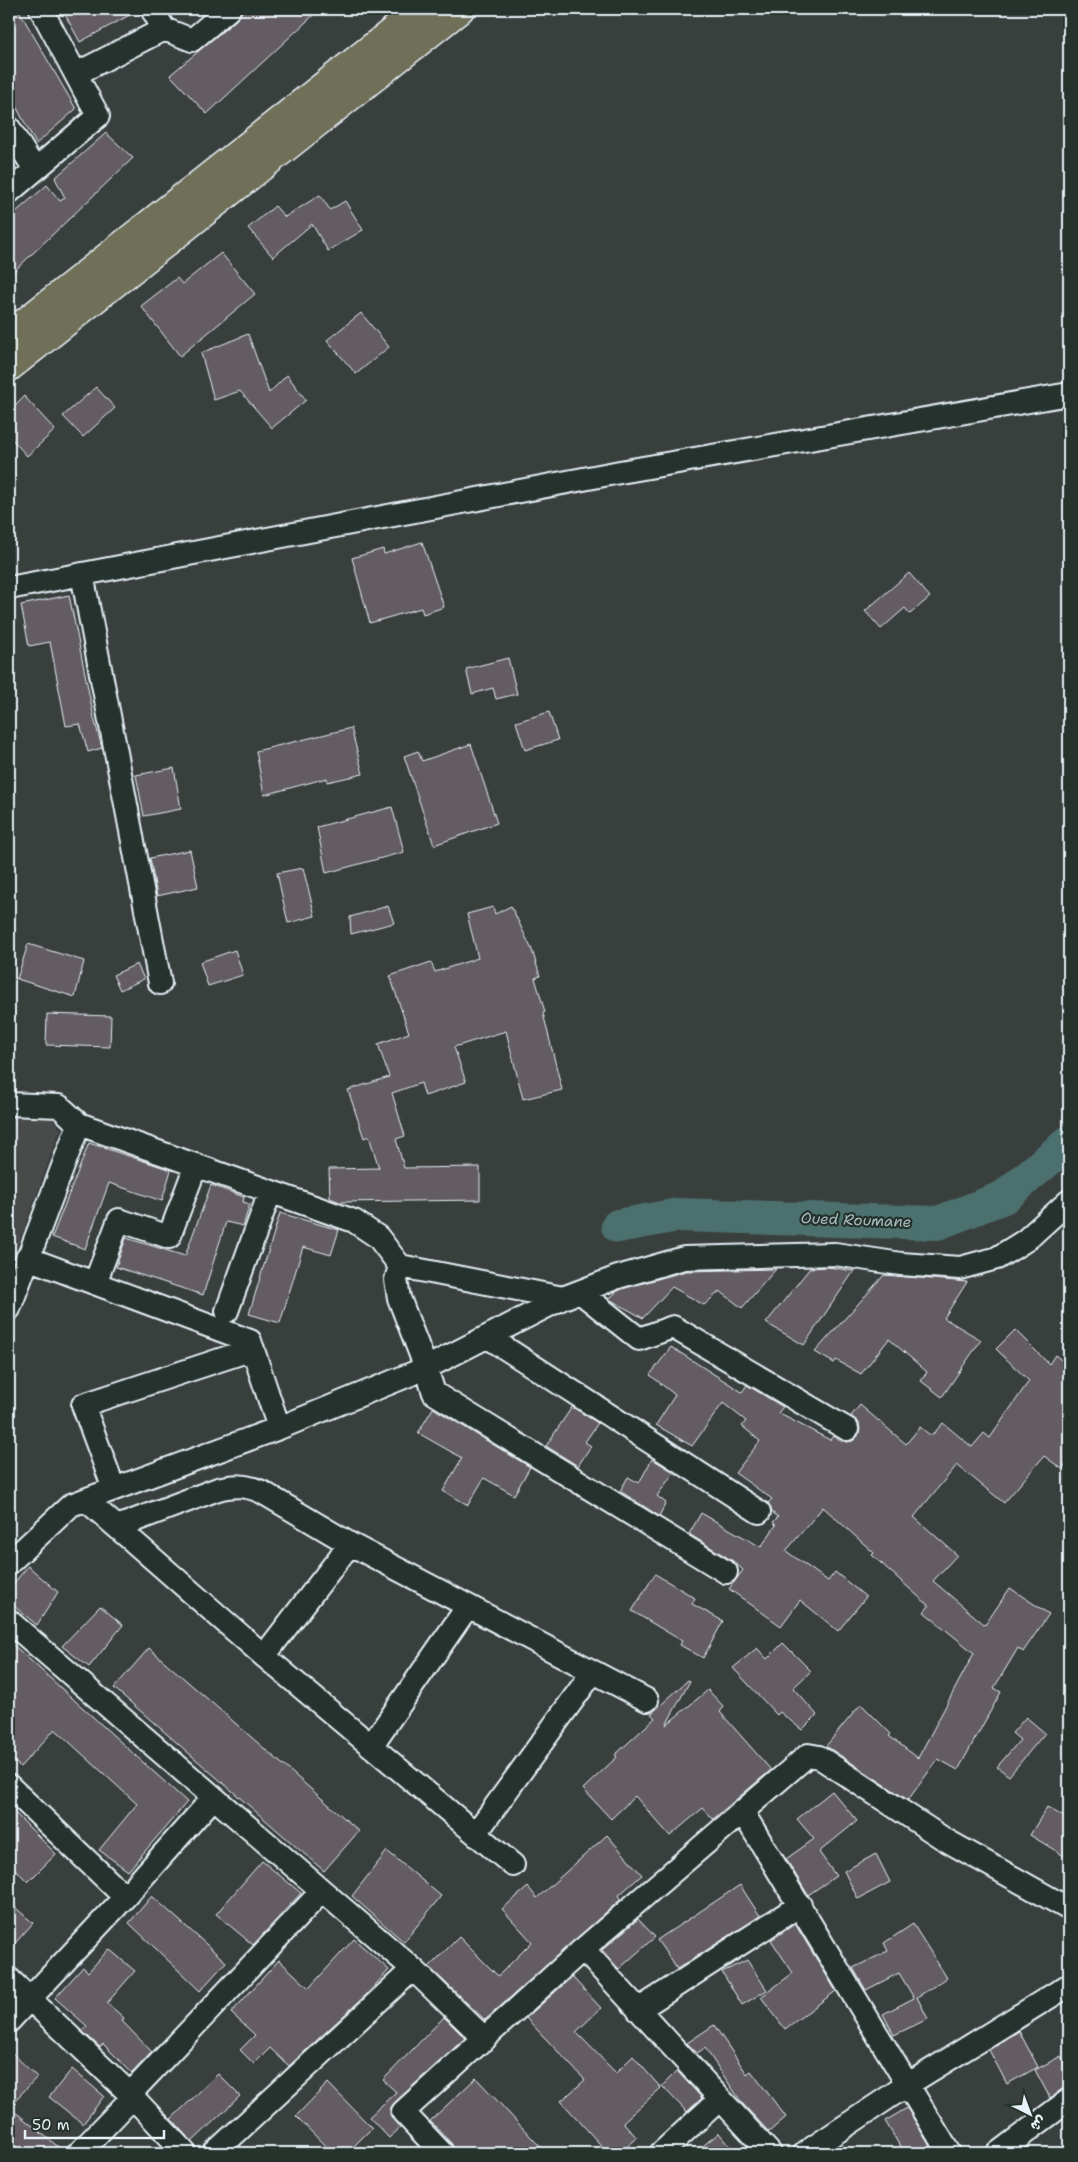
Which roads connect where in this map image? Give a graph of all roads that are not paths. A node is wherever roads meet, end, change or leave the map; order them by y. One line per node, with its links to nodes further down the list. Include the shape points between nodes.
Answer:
1 (41, 9): 7 (street)
2 (152, 9): 6 (street)
3 (229, 9): 6 (street, via 192,40)
4 (421, 9): 11 (main road)
5 (460, 9): 12 (main road)
6 (164, 29): 7 (street)
7 (76, 74): 9 (street, via 98,116)
8 (9, 128): 9 (street)
9 (35, 170): 10 (street)
10 (9, 192)
11 (9, 335)
12 (9, 367)
13 (1069, 394): 14 (street, via 620,472)
14 (82, 574): 15 (street); 16 (street)
15 (9, 588)
16 (160, 983)
17 (9, 1104): 18 (street, via 58,1106)
18 (79, 1124): 19 (street); 22 (street)
19 (196, 1165): 20 (street); 24 (street, via 169,1237 119,1220)
20 (270, 1192): 23 (street, via 354,1221 378,1237); 27 (street)
21 (1069, 1201): 25 (street, via 1026,1240 997,1258 960,1268 901,1264 834,1254 684,1258 618,1277)
22 (27, 1258): 24 (street); 26 (street)
23 (400, 1266): 25 (street); 30 (street, via 396,1280 398,1298)
24 (95, 1283): 29 (street, via 250,1341)
25 (572, 1295): 28 (street); 32 (street, via 639,1339 673,1327)
26 (9, 1309)
27 (226, 1311)
28 (488, 1337): 30 (street); 35 (street)
29 (253, 1350): 31 (street); 33 (street, via 83,1406)
30 (426, 1368): 31 (street); 39 (street, via 434,1394)
31 (279, 1428): 33 (street)
32 (847, 1429)
33 (114, 1489): 34 (street)
34 (86, 1500): 36 (street); 38 (street, via 71,1505)
35 (759, 1512)
36 (117, 1527): 37 (street, via 234,1485 262,1492); 42 (street)
37 (350, 1544): 40 (street); 42 (street)
38 (9, 1563)
39 (726, 1572)
40 (468, 1606): 43 (street); 45 (street)
41 (9, 1621): 47 (street)
42 (264, 1656): 45 (street)
43 (593, 1672): 44 (street); 49 (street)
44 (648, 1700)
45 (371, 1746): 49 (street)
46 (9, 1786): 52 (street)
47 (213, 1798): 51 (street); 52 (street)
48 (742, 1811): 53 (street); 54 (street, via 813,1754 944,1839); 55 (street)
49 (476, 1833): 50 (street)
50 (513, 1865)
51 (321, 1892): 56 (street); 64 (street)
52 (125, 1897): 59 (street)
53 (800, 1905): 60 (street); 63 (street)
54 (1069, 1909)
55 (583, 1949): 60 (street); 62 (street)
56 (413, 1969): 62 (street); 69 (street)
57 (9, 1979): 59 (street)
58 (1069, 1985): 63 (street)
59 (30, 1999): 61 (street); 64 (street)
60 (638, 2010): 65 (street)
61 (9, 2021)
62 (485, 2038): 70 (street, via 403,2112)
63 (907, 2085): 73 (street); 74 (street)
64 (131, 2096): 67 (street); 68 (street)
65 (720, 2099): 71 (street); 72 (street)
66 (1069, 2100): 75 (street)
67 (80, 2153)
68 (185, 2153)
69 (214, 2153)
70 (442, 2153)
71 (661, 2153)
72 (770, 2153)
73 (805, 2153)
74 (949, 2153)
75 (998, 2153)

